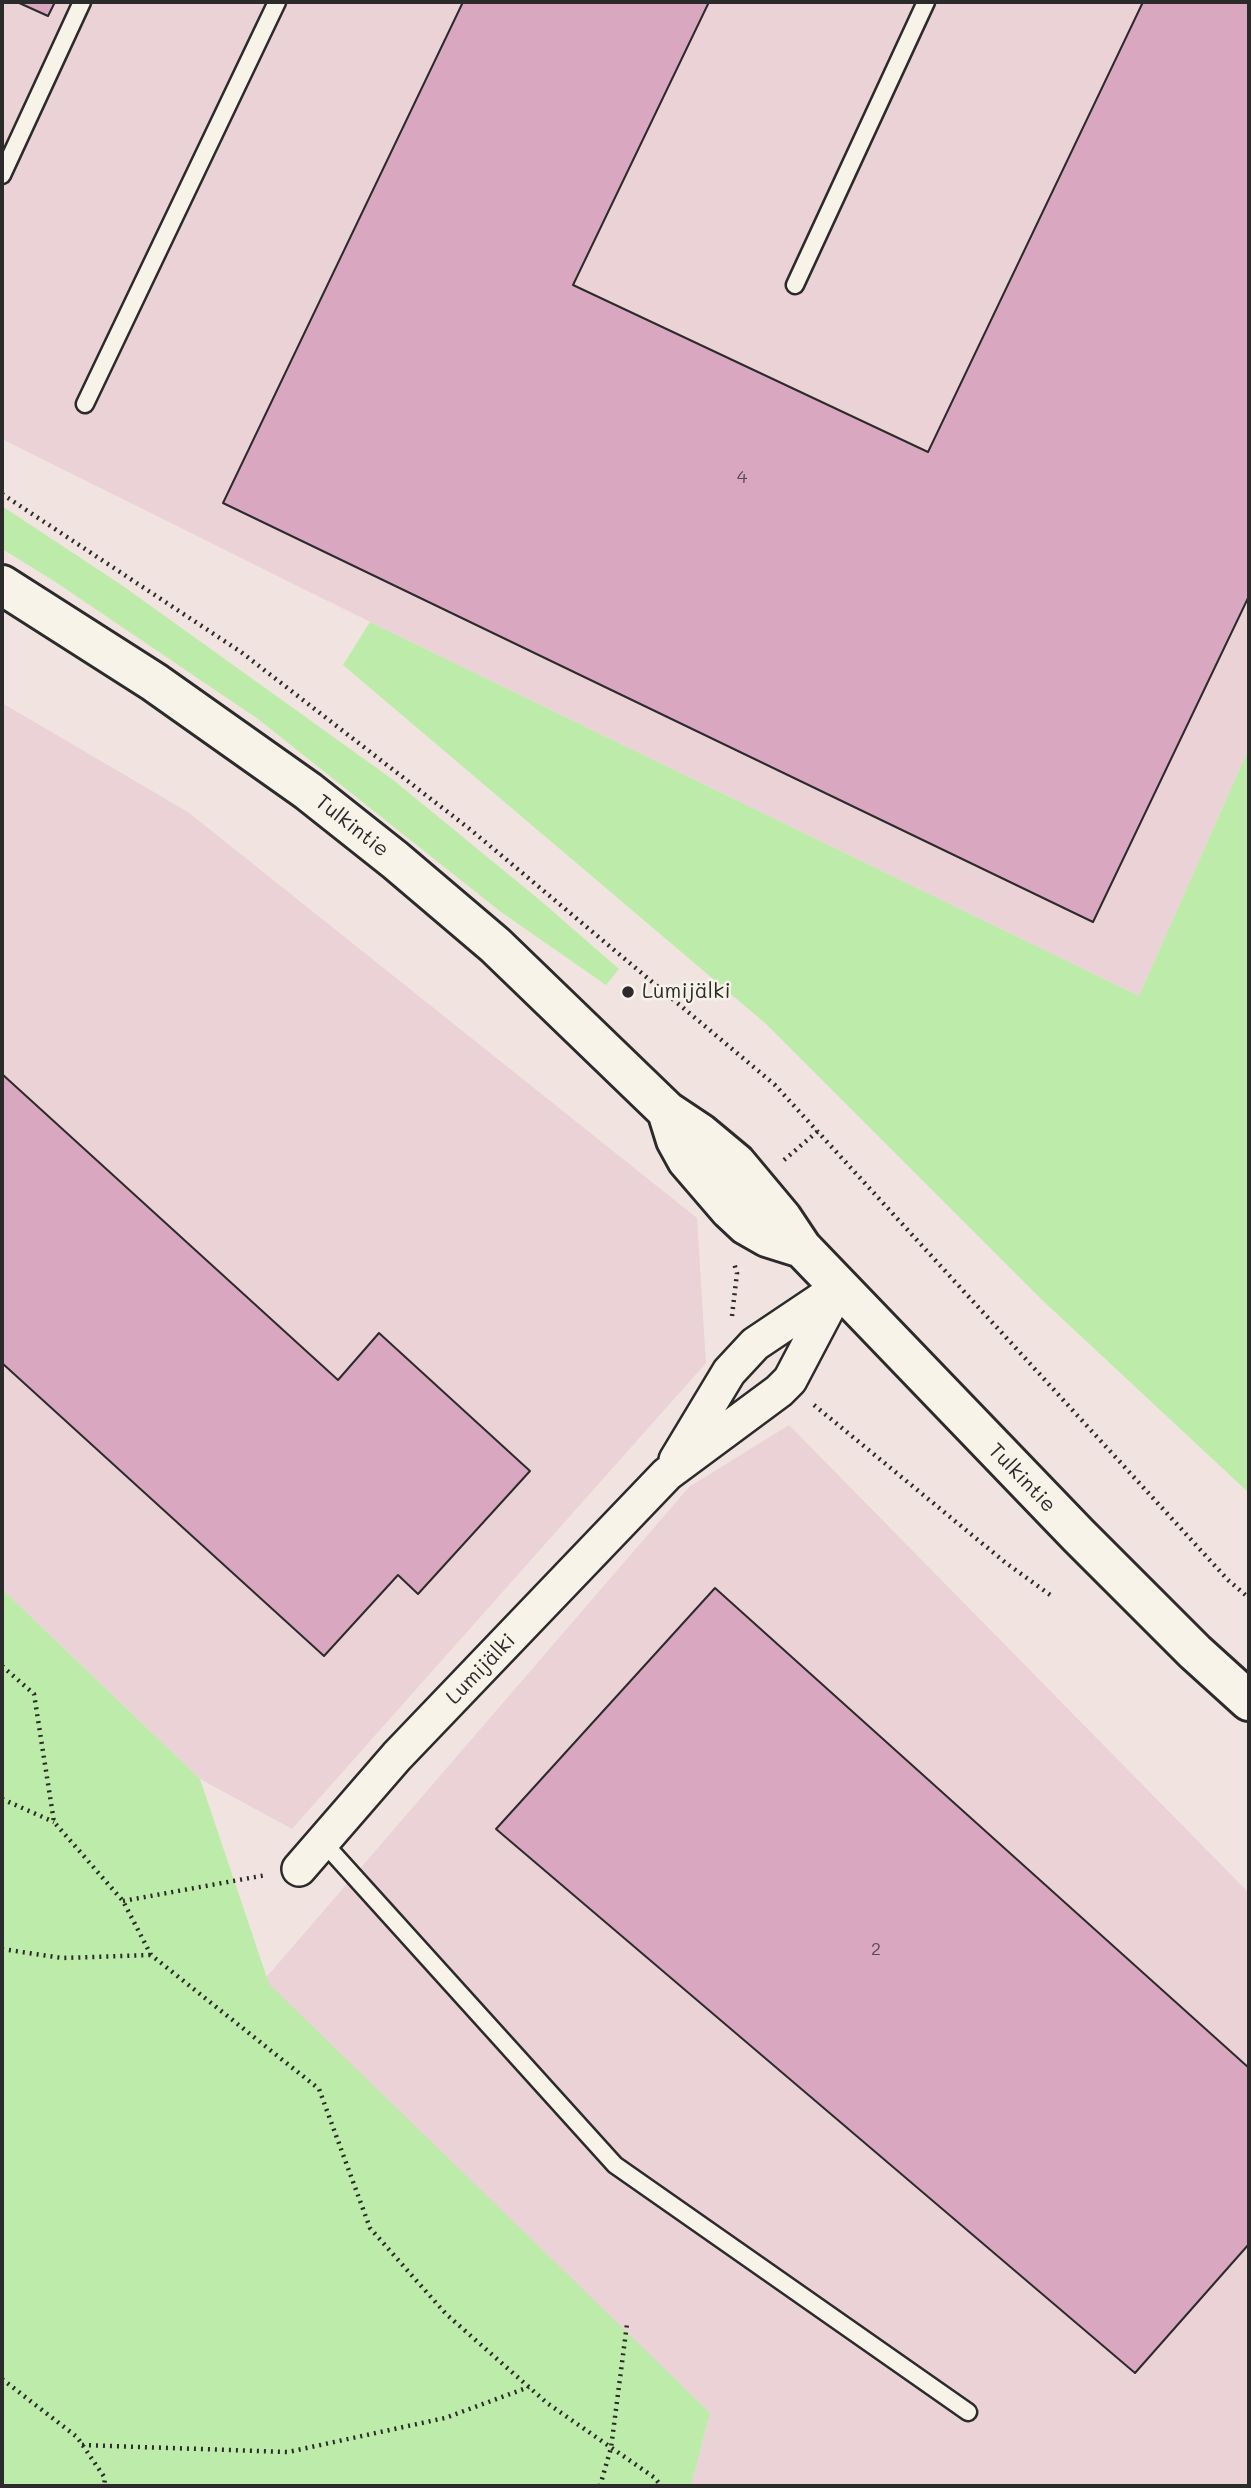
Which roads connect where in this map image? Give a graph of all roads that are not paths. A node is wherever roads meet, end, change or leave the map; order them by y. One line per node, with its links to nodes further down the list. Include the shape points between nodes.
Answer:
1 (82, 2): 4 (lane)
2 (277, 2): 6 (lane)
3 (926, 2): 5 (lane)
4 (2, 175)
5 (795, 285)
6 (85, 404)
7 (2, 585): 8 (main road, Tulkintie, via 154,682 396,860 495,945 667,1111 736,1163 802,1248)
8 (839, 1287): 9 (street, Lumijälki, via 755,1344 729,1372); 9 (street, Lumijälki, via 790,1380); 10 (main road, Tulkintie, via 1078,1535)
9 (667, 1474): 11 (street, Lumijälki, via 397,1756)
10 (1249, 1701)
11 (323, 1842): 12 (street, Lumijälki); 13 (lane, via 615,2165)
12 (299, 1869)
13 (968, 2412)

